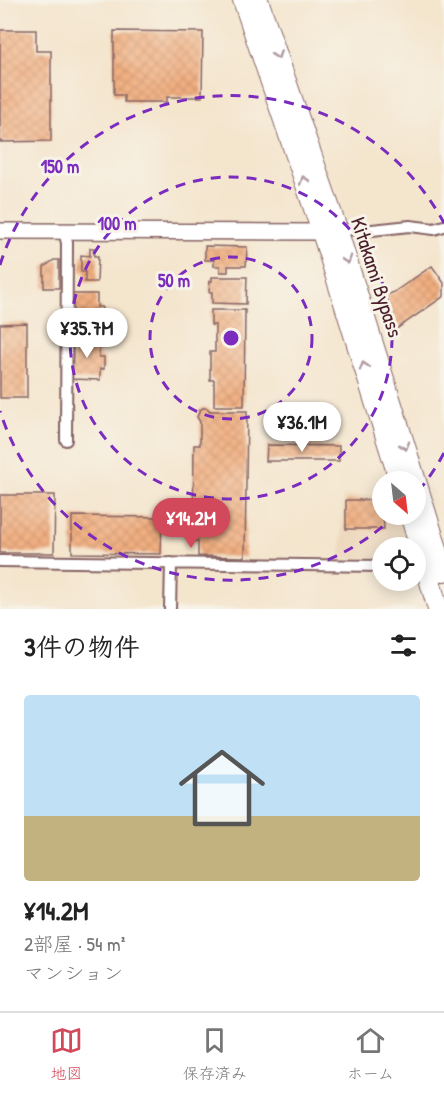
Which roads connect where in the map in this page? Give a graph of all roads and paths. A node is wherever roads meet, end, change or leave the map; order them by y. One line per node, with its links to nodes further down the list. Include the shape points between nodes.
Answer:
1 (243, 0): 4 (highway, Kitakami Bypass, one-way to 1)
2 (258, 0): 4 (highway, Kitakami Bypass, one-way to 4)
3 (444, 225): 4 (street, via 434,229 410,226)
4 (330, 230): 6 (street); 8 (highway, Kitakami Bypass, one-way to 4); 13 (highway, Kitakami Bypass, one-way to 13)
5 (0, 231): 6 (street)
6 (64, 231): 7 (street)
7 (66, 440)
8 (397, 471)
9 (415, 525): 13 (highway, Kitakami Bypass)
10 (0, 561): 11 (street)
11 (171, 563): 12 (street); 14 (street)
12 (372, 566)
13 (434, 567): 15 (highway, Kitakami Bypass)
14 (170, 609)
15 (438, 609)

